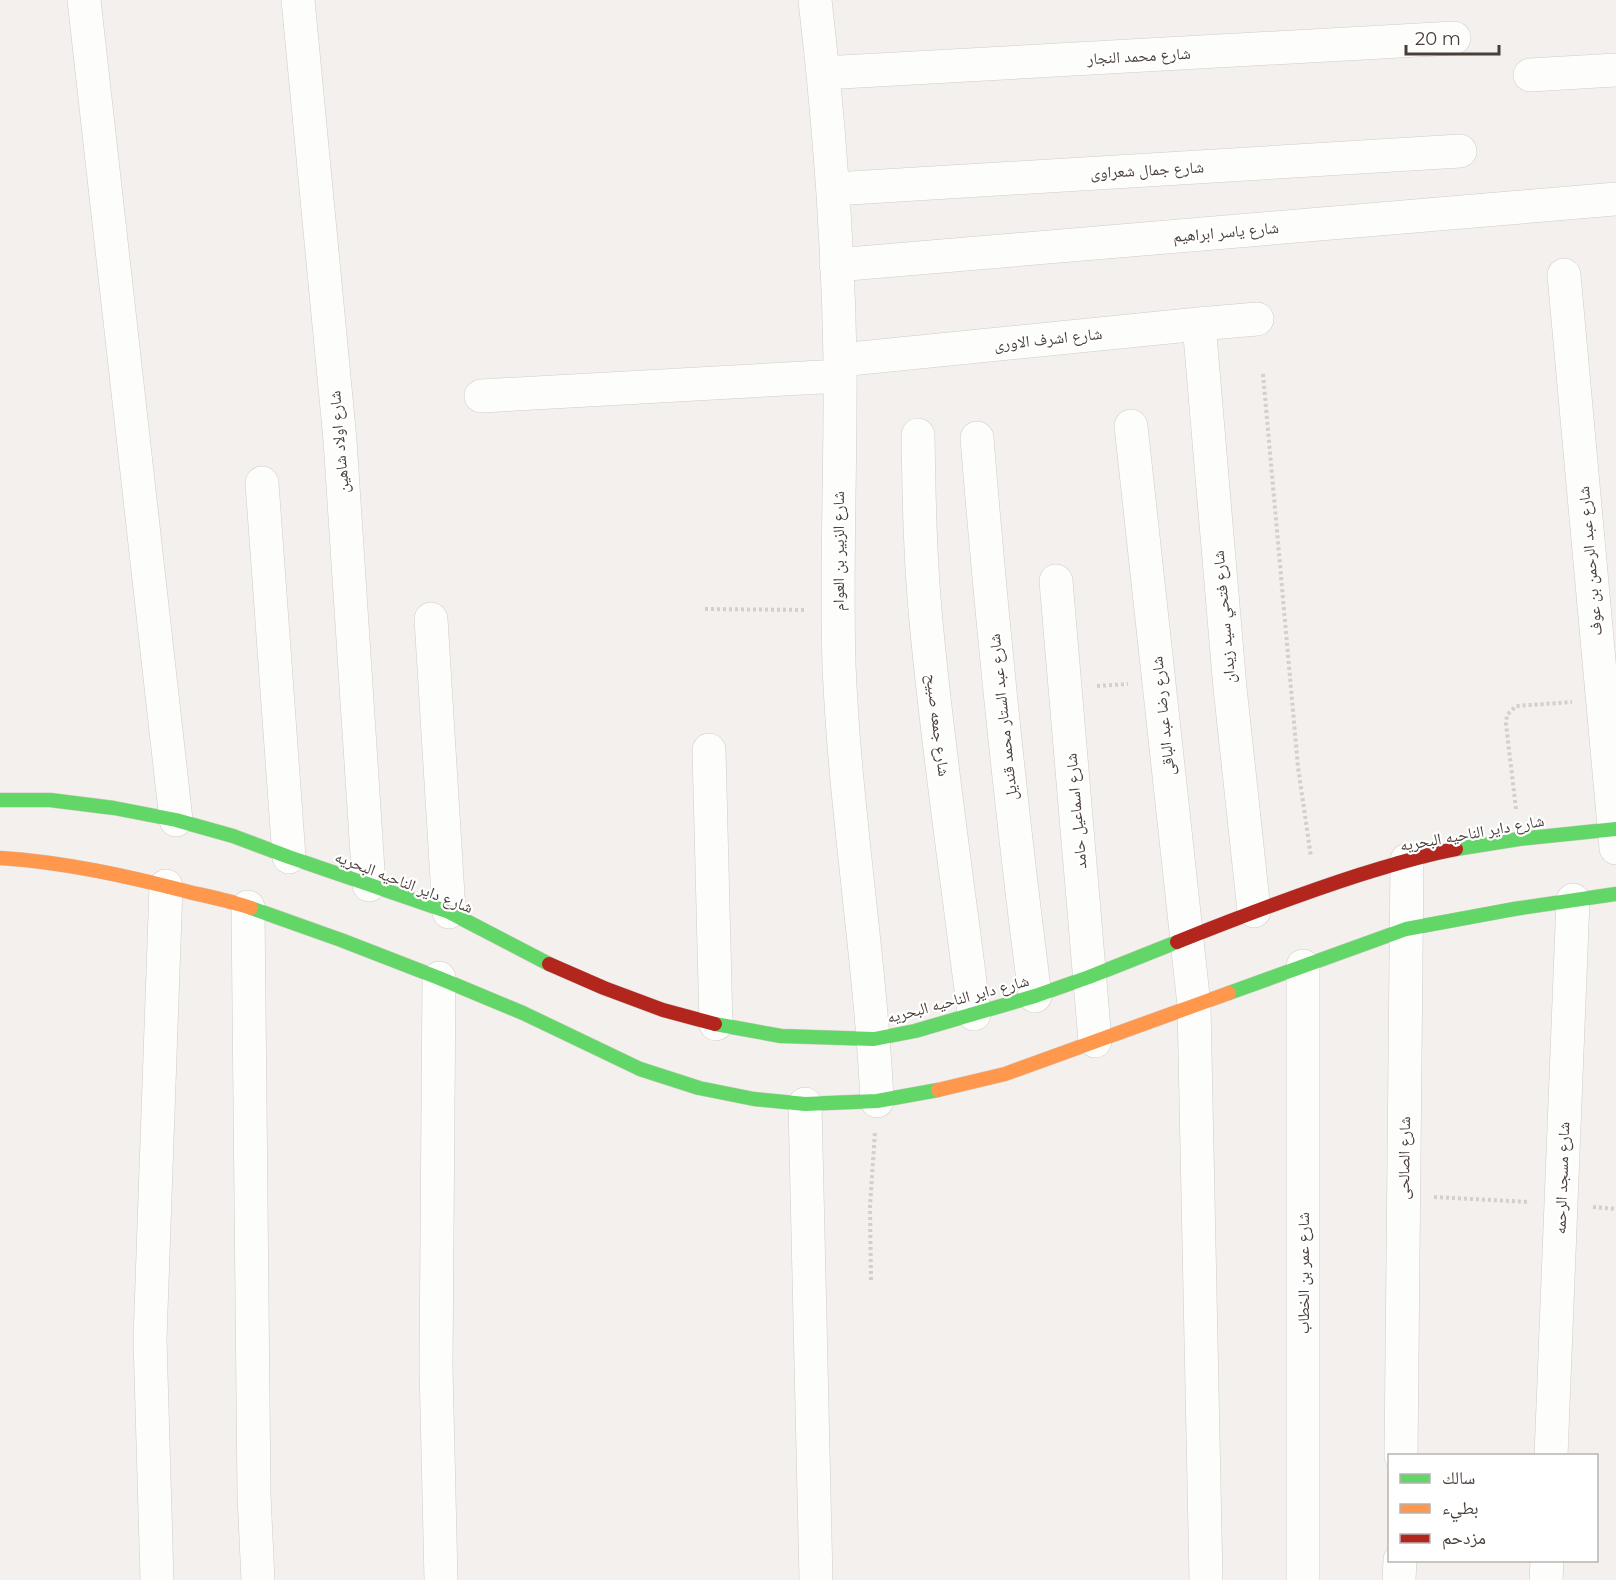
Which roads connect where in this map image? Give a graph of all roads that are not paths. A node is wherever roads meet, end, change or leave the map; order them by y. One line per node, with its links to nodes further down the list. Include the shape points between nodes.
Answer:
1 (84, 0): 25 (street)
2 (298, 0): 30 (street, شارع اولاد شاهين, via 340,440)
3 (815, 0): 6 (street, شارع الزبير بن العوام)
4 (1454, 38): 6 (street, شارع محمد النجار)
5 (1616, 70): 7 (street)
6 (823, 73): 9 (street, شارع الزبير بن العوام)
7 (1530, 75)
8 (1460, 151): 9 (street, شارع جمال شعراوى)
9 (834, 189): 11 (street, شارع الزبير بن العوام)
10 (1616, 199): 11 (street, شارع ياسر ابراهيم)
11 (836, 265): 15 (street, شارع الزبير بن العوام)
12 (1564, 275): 26 (street, شارع عبد الرحمن بن عوف)
13 (1257, 320): 14 (street, شارع اشرف الاورى)
14 (1199, 324): 15 (street, شارع اشرف الاورى); 35 (street, شارع فتحي سيد زيدان, via 1228,677)
15 (840, 368): 16 (street, شارع اشرف الاورى); 46 (street, شارع الزبير بن العوام, via 838,610 842,711)
16 (481, 396)
17 (1131, 426): 38 (street, شارع رضا عبد الباقى)
18 (918, 435): 44 (street, شارع جمعه صبيح, via 926,620)
19 (977, 438): 42 (street, شارع عبد الستار محمد قنديل, via 1014,834)
20 (262, 483): 27 (street)
21 (1056, 581): 40 (street, شارع اسماعيل حامد)
22 (431, 618): 36 (street)
23 (709, 750): 45 (street)
24 (0, 800): 25 (street, شارع داير الناحيه البحريه, via 103,806)
25 (176, 820): 27 (street, شارع داير الناحيه البحريه)
26 (1615, 836): 29 (street, شارع داير الناحيه البحريه, via 1519,839)
27 (289, 857): 30 (street, شارع داير الناحيه البحريه)
28 (0, 858): 31 (street, via 79,867)
29 (1407, 860): 35 (street, شارع داير الناحيه البحريه); 37 (street, شارع الصالحى)
30 (369, 885): 36 (street, شارع داير الناحيه البحريه)
31 (166, 886): 34 (street); 54 (street, via 150,1339)
32 (1616, 894): 33 (street)
33 (1573, 900): 37 (street); 51 (street, شارع مسجد الرحمه)
34 (248, 907): 41 (street); 55 (street)
35 (1254, 911): 38 (street, شارع داير الناحيه البحريه)
36 (449, 912): 45 (street, شارع داير الناحيه البحريه, via 540,960 604,988)
37 (1406, 929): 39 (street); 50 (street, شارع الصالحى)
38 (1187, 939): 40 (street, شارع داير الناحيه البحريه); 43 (street, شارع رضا عبد الباقى)
39 (1302, 966): 43 (street); 59 (street, شارع عمر بن الخطاب)
40 (1089, 977): 42 (street, شارع داير الناحيه البحريه); 47 (street, شارع اسماعيل حامد)
41 (439, 978): 49 (street, via 640,1069 699,1088); 56 (street, via 436,1367)
42 (1035, 996): 44 (street, شارع داير الناحيه البحريه)
43 (1194, 1005): 47 (street); 58 (street, شارع رضا عبد الباقى)
44 (974, 1014): 46 (street, شارع داير الناحيه البحريه)
45 (716, 1024): 46 (street, شارع داير الناحيه البحريه, via 781,1036)
46 (874, 1039): 48 (street, شارع الزبير بن العوام)
47 (1095, 1041): 48 (street, via 1005,1074)
48 (877, 1101): 49 (street)
49 (805, 1104): 57 (street)
50 (1401, 1454)
51 (1551, 1454)
52 (1400, 1562): 60 (street)
53 (1547, 1562): 61 (street)
54 (157, 1580)
55 (258, 1580)
56 (441, 1580)
57 (816, 1580)
58 (1206, 1580)
59 (1303, 1580)
60 (1399, 1580)
61 (1546, 1580)

